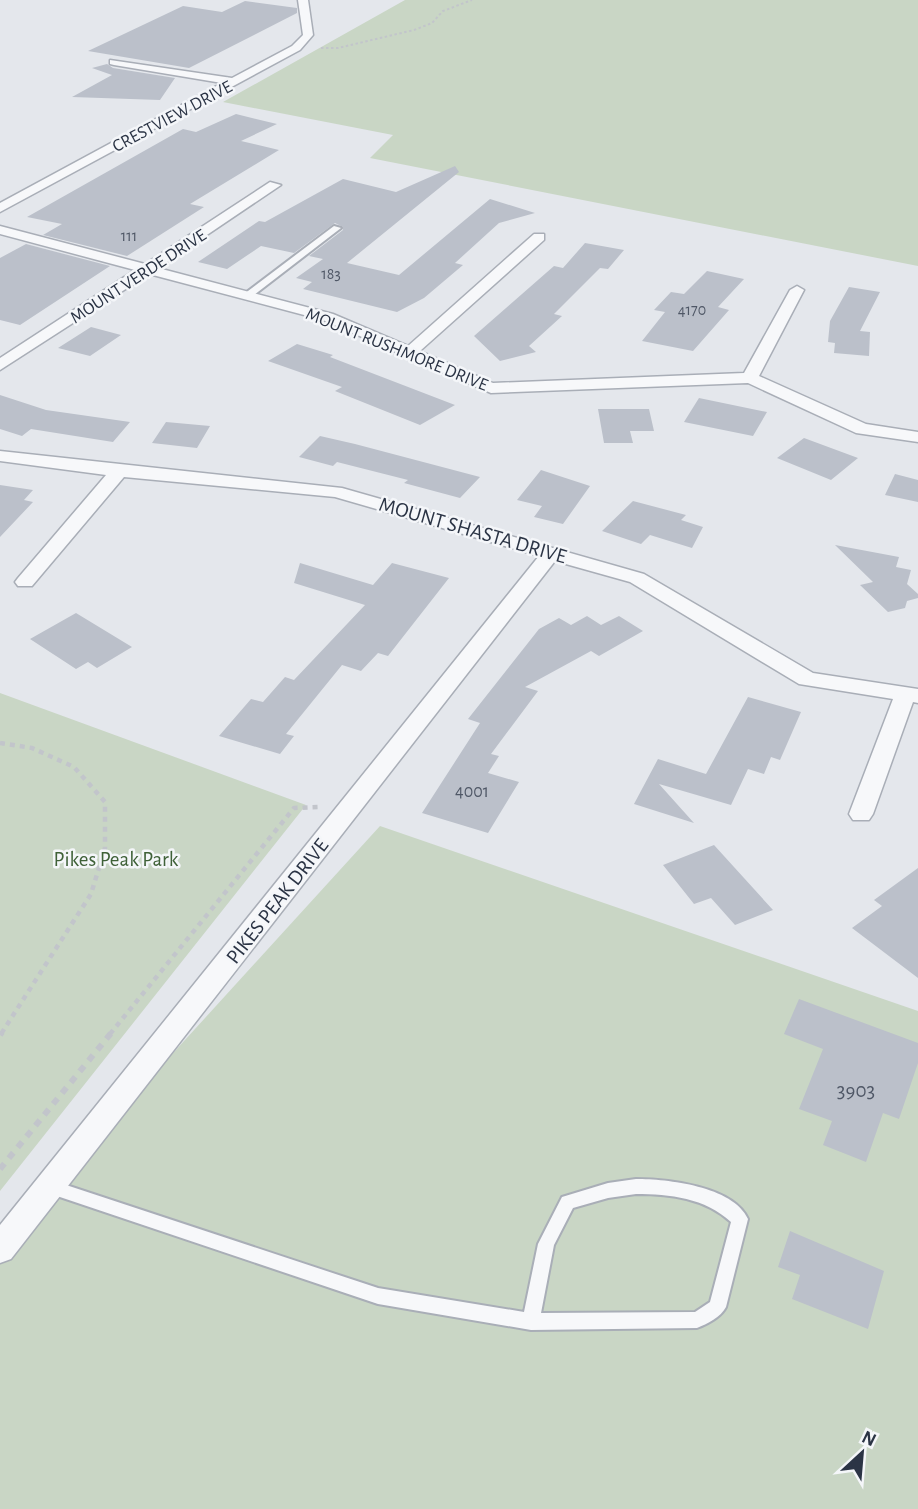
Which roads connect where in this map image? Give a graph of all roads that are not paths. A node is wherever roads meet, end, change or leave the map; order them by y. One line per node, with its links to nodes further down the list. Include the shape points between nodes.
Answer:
1 (303, 0): 3 (street, CRESTVIEW DRIVE, via 308,34 296,48)
2 (114, 62): 3 (street)
3 (234, 82): 5 (street, CRESTVIEW DRIVE)
4 (275, 185): 9 (street, MOUNT VERDE DRIVE)
5 (0, 208)
6 (337, 228): 11 (lane)
7 (0, 230): 9 (street, MOUNT RUSHMORE DRIVE)
8 (539, 237): 12 (street)
9 (148, 270): 11 (street, MOUNT RUSHMORE DRIVE); 13 (street, MOUNT VERDE DRIVE)
10 (797, 290): 14 (street)
11 (247, 296): 12 (street, MOUNT RUSHMORE DRIVE, via 328,317)
12 (409, 353): 14 (street, MOUNT RUSHMORE DRIVE, via 491,388)
13 (0, 365)
14 (750, 378): 15 (street, MOUNT RUSHMORE DRIVE, via 862,429)
15 (918, 437)
16 (0, 456): 17 (street, MOUNT SHASTA DRIVE)
17 (118, 471): 18 (street, MOUNT SHASTA DRIVE, via 336,492); 19 (street)
18 (552, 552): 20 (street, MOUNT SHASTA DRIVE, via 637,578 807,679); 22 (street, PIKES PEAK DRIVE)
19 (25, 582)
20 (912, 694): 21 (street)
21 (861, 814)
22 (51, 1187): 23 (street, PIKES PEAK DRIVE); 24 (lane, via 378,1296)
23 (0, 1249)
24 (531, 1322): 24 (lane, via 697,1320 717,1307 740,1219 731,1208 682,1189 622,1188 568,1202 546,1244)

